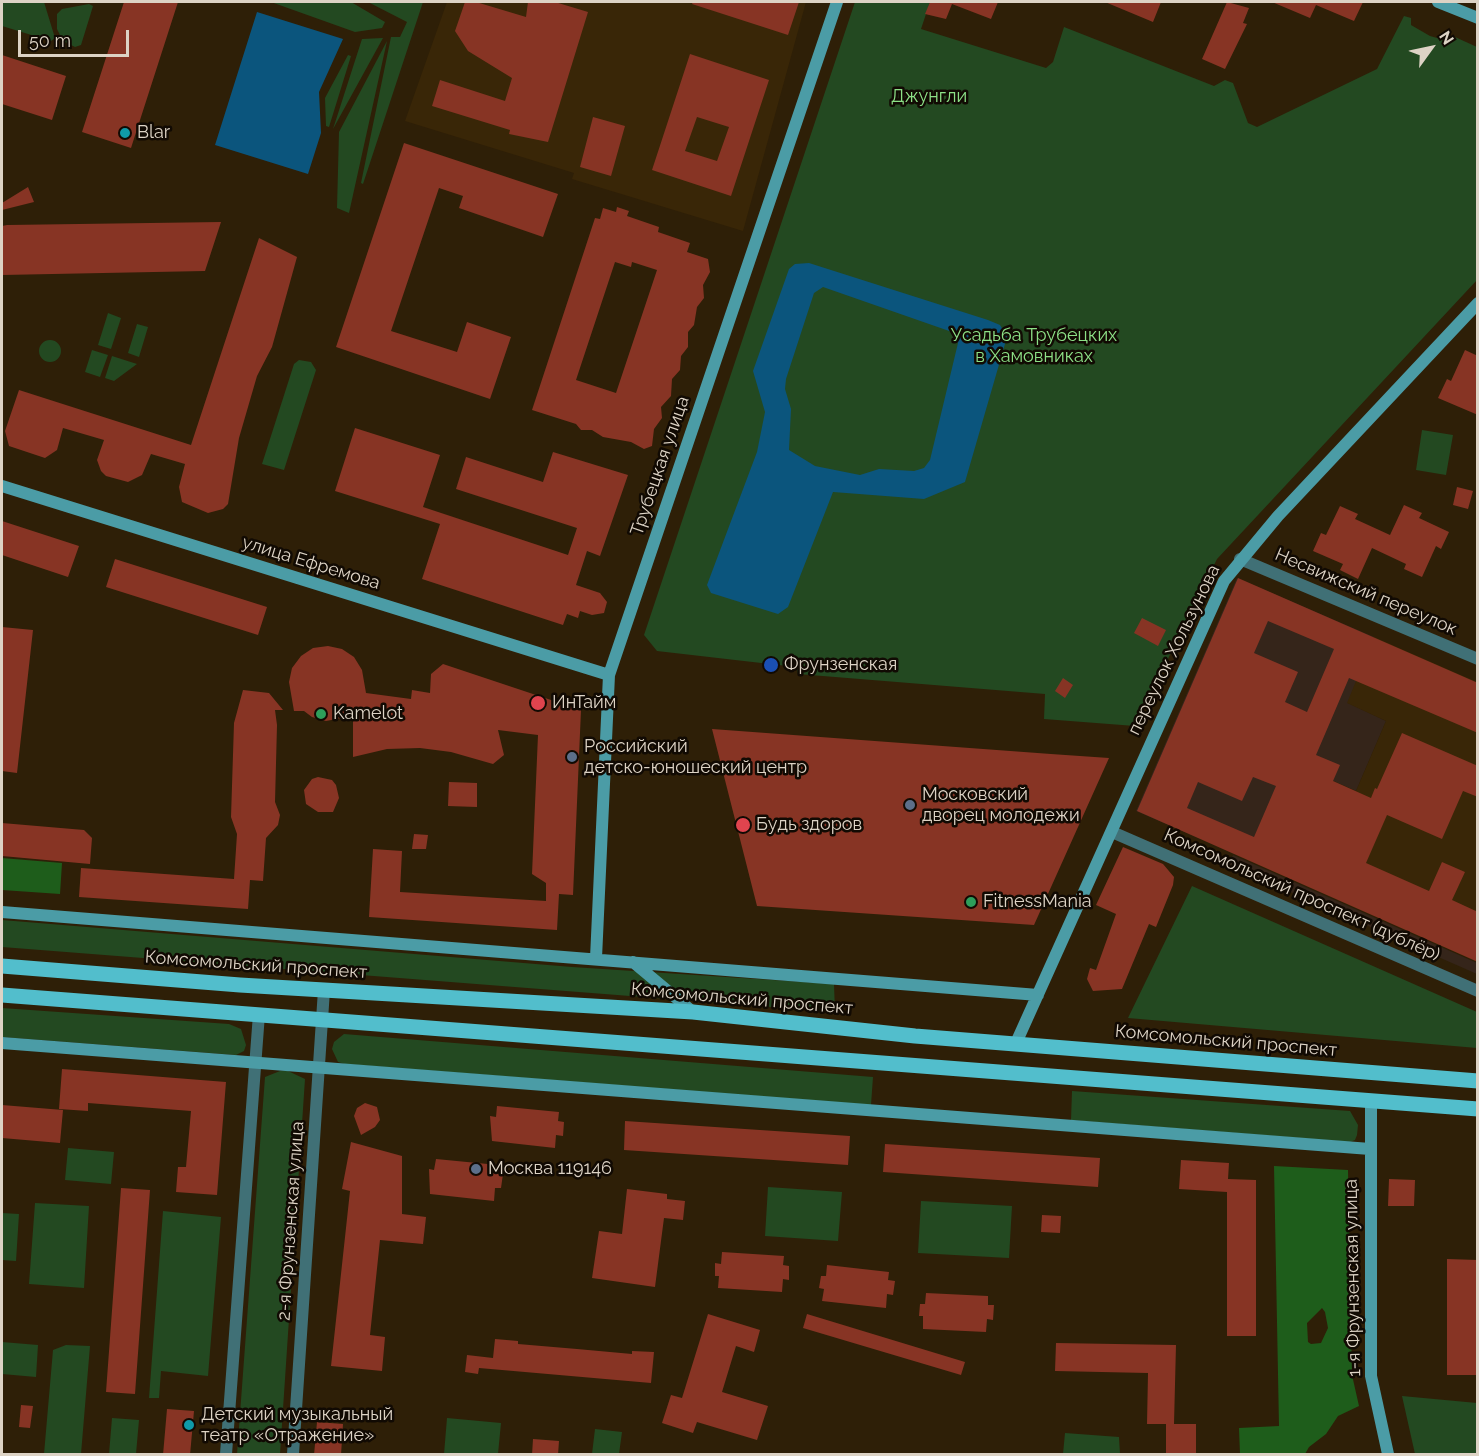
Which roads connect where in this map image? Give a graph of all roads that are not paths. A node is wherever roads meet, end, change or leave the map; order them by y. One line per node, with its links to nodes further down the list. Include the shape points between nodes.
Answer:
1 (837, 2): 8 (street, Трубецкая улица)
2 (1438, 2): 3 (street)
3 (1478, 18)
4 (1478, 303): 6 (street, переулок Хользунова)
5 (2, 486): 8 (street, улица Ефремова)
6 (1240, 559): 7 (street, Несвижский переулок); 9 (street, переулок Хользунова, via 1224,581 1205,621)
7 (1478, 659)
8 (609, 675): 11 (street, Трубецкая улица)
9 (1112, 832): 15 (street, Комсомольский проспект (дублёр)); 17 (street, переулок Хользунова)
10 (2, 912): 11 (street, Комсомольский проспект)
11 (596, 958): 12 (street, Комсомольский проспект)
12 (633, 962): 17 (street, Комсомольский проспект); 18 (street)
13 (2, 966): 14 (main road, Комсомольский проспект)
14 (324, 990): 18 (main road, Комсомольский проспект); 20 (street, 2-я Фрунзенская улица)
15 (1478, 991)
16 (2, 995): 19 (main road)
17 (1038, 996): 22 (street, переулок Хользунова)
18 (693, 1012): 22 (main road, Комсомольский проспект)
19 (259, 1014): 20 (main road); 23 (street)
20 (322, 1018): 24 (street, 2-я Фрунзенская улица); 26 (main road)
21 (2, 1043): 23 (street)
22 (1016, 1043): 25 (main road, Комсомольский проспект)
23 (256, 1062): 24 (street); 29 (street)
24 (319, 1066): 28 (street); 30 (street, 2-я Фрунзенская улица)
25 (1478, 1081)
26 (1371, 1100): 27 (main road); 28 (street, 1-я Фрунзенская улица)
27 (1478, 1109)
28 (1370, 1149): 31 (street, 1-я Фрунзенская улица, via 1371,1376)
29 (226, 1455)
30 (293, 1455)
31 (1388, 1455)

